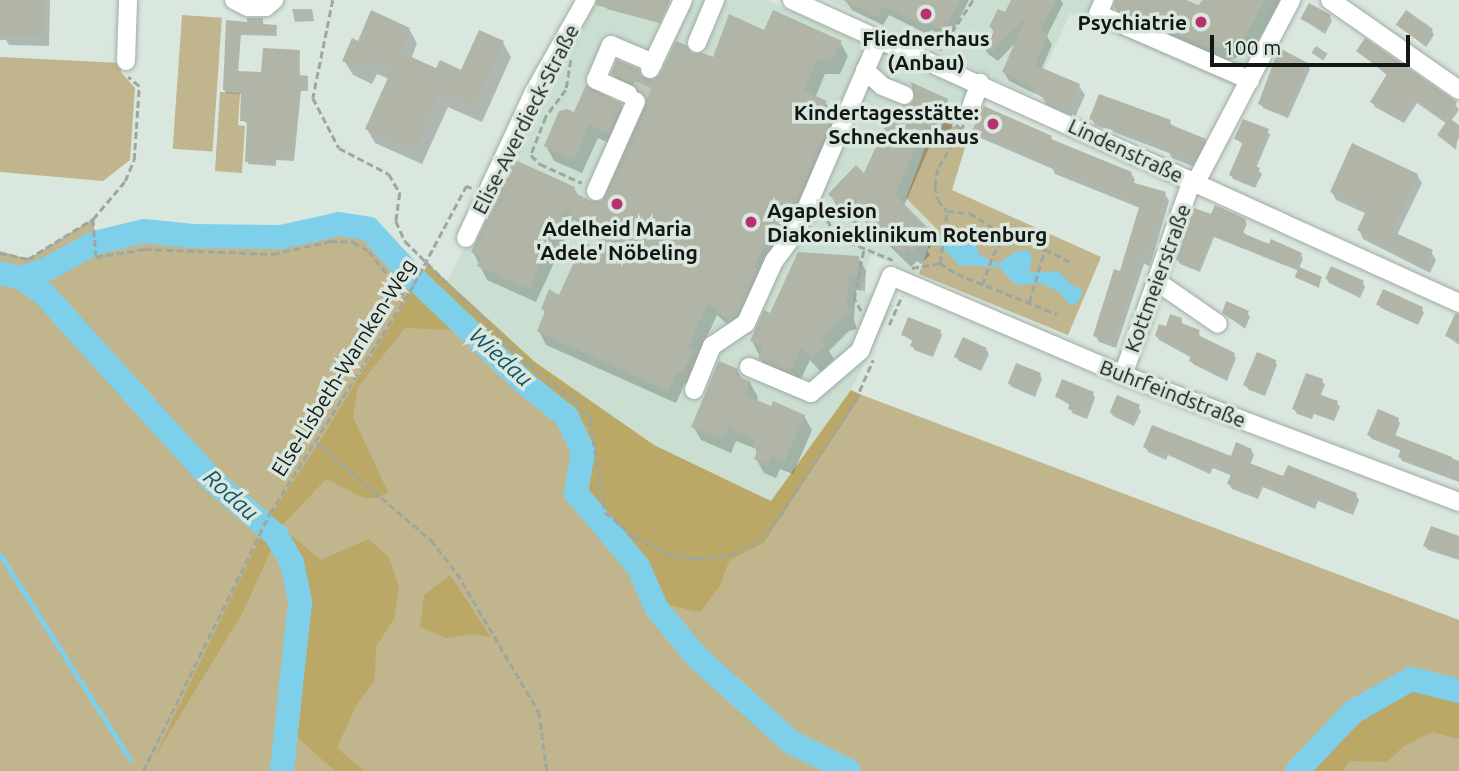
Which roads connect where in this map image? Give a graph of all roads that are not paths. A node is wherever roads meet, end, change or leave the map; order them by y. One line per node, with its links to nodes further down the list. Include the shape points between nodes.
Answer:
1 (128, 0): 13 (street)
2 (234, 0): 3 (street, via 248,7 266,7)
3 (274, 0)
4 (586, 0): 22 (street, Elise-Averdieck-Straße, via 534,92)
5 (683, 0): 21 (street, via 651,66 611,45 596,80 632,98)
6 (715, 0): 12 (street)
7 (792, 0): 11 (street, Lindenstraße)
8 (1104, 0): 15 (street, via 1098,14)
9 (1291, 0): 15 (street, Kottmeierstraße)
10 (1330, 0): 17 (street)
11 (879, 39): 14 (street); 16 (street, Lindenstraße)
12 (697, 43)
13 (126, 61)
14 (865, 70): 18 (street, via 882,86); 28 (street, via 797,230 774,261 746,323 712,346)
15 (1250, 80): 20 (street, Kottmeierstraße)
16 (980, 83): 19 (street); 20 (street, Lindenstraße)
17 (1459, 90)
18 (904, 95)
19 (970, 110)
20 (1194, 181): 23 (street, Kottmeierstraße); 24 (street, Lindenstraße)
21 (596, 191)
22 (466, 238)
23 (1156, 281): 25 (street); 27 (street, Kottmeierstraße)
24 (1459, 303)
25 (1218, 324)
26 (749, 367): 27 (street, Buhrfeindstraße, via 811,393 860,351 879,327 902,272)
27 (1123, 375): 29 (street, Buhrfeindstraße)
28 (694, 390)
29 (1459, 502)

